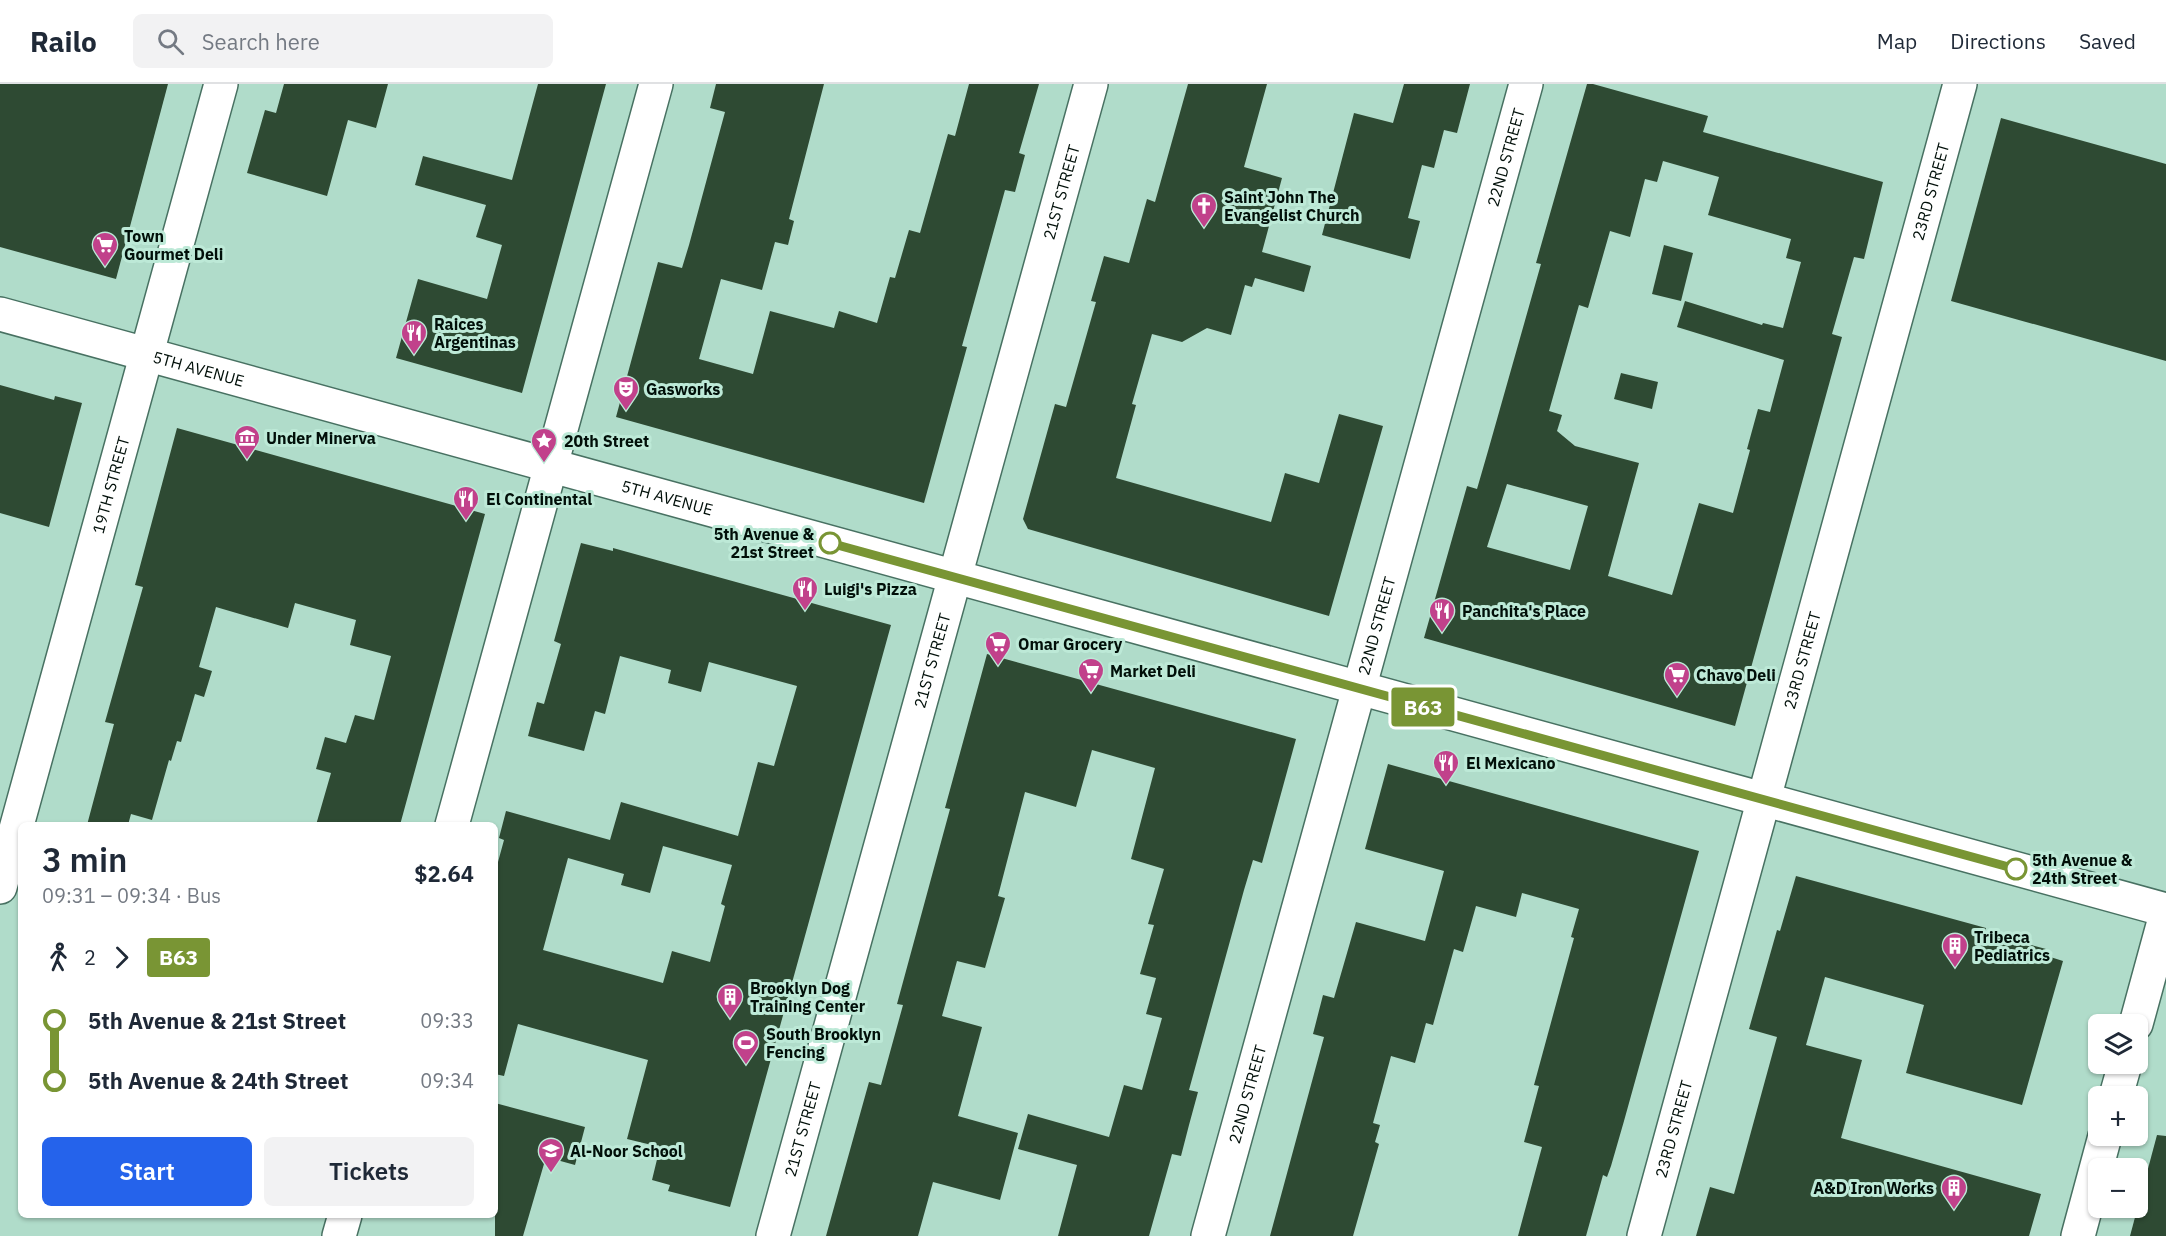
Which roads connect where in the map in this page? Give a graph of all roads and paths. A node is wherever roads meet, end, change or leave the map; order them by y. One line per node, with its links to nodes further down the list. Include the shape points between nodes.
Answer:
1 (220, 84): 7 (street, 19TH STREET)
2 (656, 84): 8 (street)
3 (1091, 84): 9 (street, 21ST STREET)
4 (1526, 84): 10 (street, 22ND STREET)
5 (1960, 84): 11 (street, 23RD STREET)
6 (0, 314): 7 (street, 5TH AVENUE)
7 (146, 355): 8 (street, 5TH AVENUE); 13 (street, 19TH STREET)
8 (550, 466): 9 (street, 5TH AVENUE); 12 (street)
9 (955, 577): 10 (street, 5TH AVENUE); 19 (street, 21ST STREET)
10 (1359, 689): 11 (street, 5TH AVENUE); 20 (street, 22ND STREET)
11 (1764, 801): 14 (street, 5TH AVENUE); 21 (street, 23RD STREET)
12 (453, 822)
13 (0, 887)
14 (2166, 912): 15 (street)
15 (2139, 1014)
16 (2102, 1146): 22 (street)
17 (344, 1218): 18 (street)
18 (339, 1236)
19 (773, 1236)
20 (1208, 1236)
21 (1644, 1236)
22 (2078, 1236)

